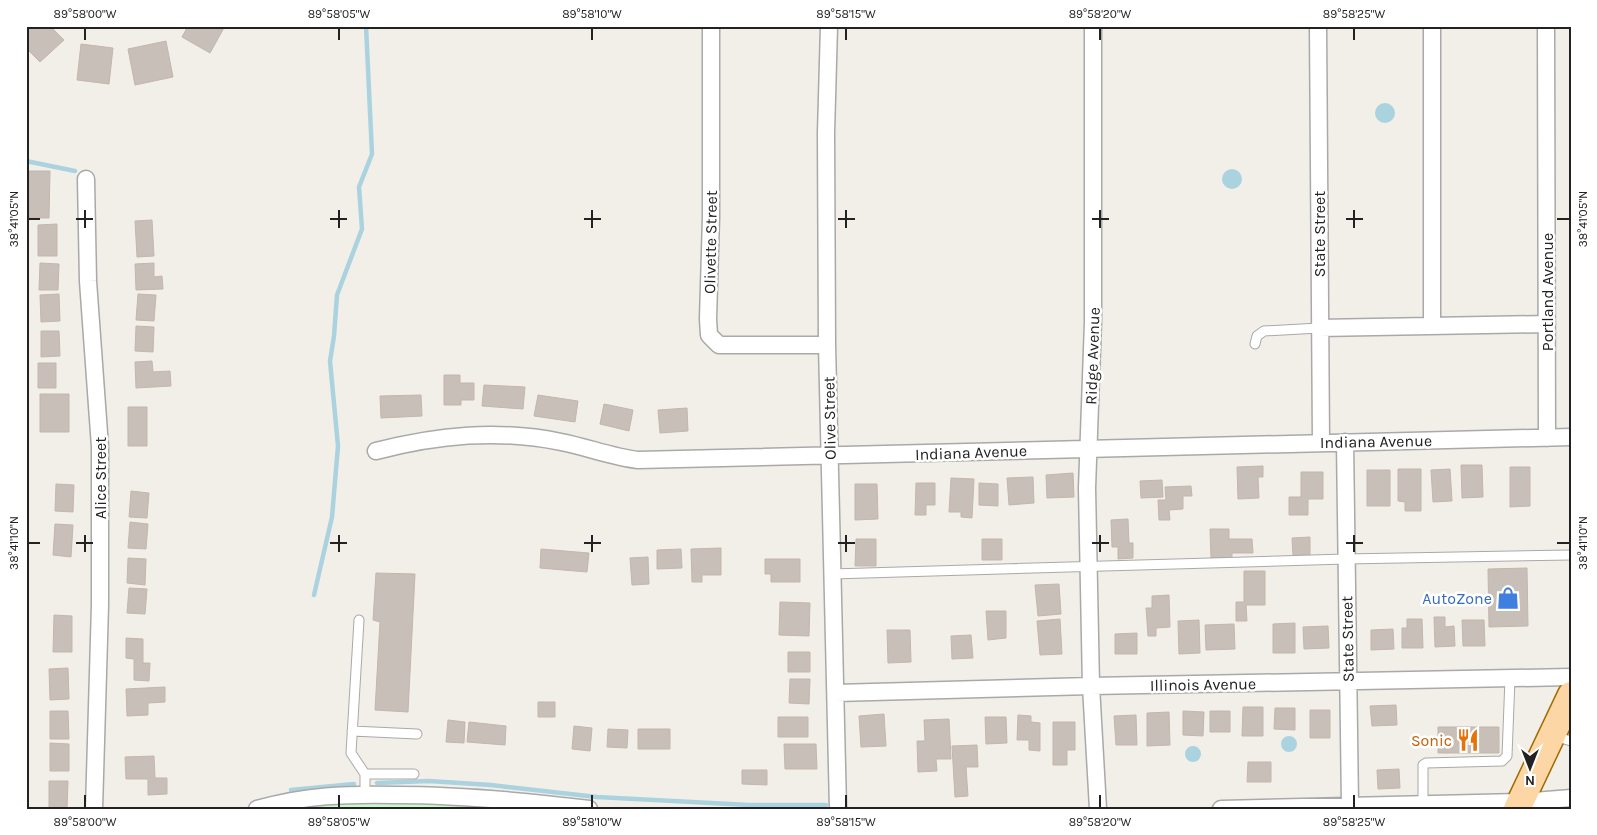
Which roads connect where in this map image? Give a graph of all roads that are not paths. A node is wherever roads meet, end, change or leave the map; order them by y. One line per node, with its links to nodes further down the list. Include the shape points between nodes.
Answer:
1 (710, 26): 12 (street, Olivette Street, via 709,335 719,345)
2 (829, 26): 12 (street, Olive Street)
3 (1093, 26): 17 (street, Ridge Avenue, via 1093,322)
4 (1318, 26): 10 (street, State Street)
5 (1432, 26): 9 (street)
6 (1546, 26): 8 (street, Portland Avenue)
7 (86, 179): 41 (street, Alice Street, via 88,281 100,447 100,605)
8 (1547, 324): 9 (street); 14 (street, Portland Avenue)
9 (1432, 326): 10 (street)
10 (1319, 328): 11 (lane, via 1264,331 1257,336); 15 (street, State Street)
11 (1255, 344)
12 (827, 345): 19 (street, Olive Street)
13 (1571, 437): 14 (street, Indiana Avenue)
14 (1547, 438): 16 (street, Indiana Avenue)
15 (1320, 442): 16 (street, Indiana Avenue); 17 (street, Indiana Avenue)
16 (1345, 442): 21 (street, State Street)
17 (1089, 449): 19 (street, Indiana Avenue); 22 (street, Ridge Avenue)
18 (376, 451): 19 (street, Indiana Avenue, via 417,441 482,434 561,442 638,460)
19 (829, 456): 23 (street, Olive Street)
20 (1571, 555): 21 (lane)
21 (1345, 559): 22 (lane); 27 (street, State Street)
22 (1088, 566): 23 (lane); 28 (street, Ridge Avenue)
23 (832, 574): 29 (street, Olive Street)
24 (359, 620): 31 (lane)
25 (1571, 677): 26 (street, Illinois Avenue)
26 (1510, 678): 27 (street, Illinois Avenue); 38 (lane, via 1508,752 1502,761 1426,762 1423,765)
27 (1348, 681): 28 (street, Illinois Avenue); 40 (street, State Street)
28 (1091, 686): 29 (street, Illinois Avenue); 45 (street, Ridge Avenue)
29 (836, 693): 44 (street, Olive Street)
30 (1571, 695): 33 (main road)
31 (352, 731): 32 (lane); 34 (lane, via 351,753)
32 (417, 734)
33 (1561, 738): 39 (main road)
34 (365, 774): 35 (lane); 36 (lane)
35 (414, 774)
36 (365, 794): 42 (street, via 318,796); 43 (street, via 448,795)
37 (1571, 798): 39 (street)
38 (1423, 804): 39 (street); 40 (street)
39 (1518, 805)
40 (1350, 806): 46 (street)
41 (94, 809)
42 (257, 809)
43 (589, 809)
44 (838, 809)
45 (1098, 809)
46 (1221, 809)

